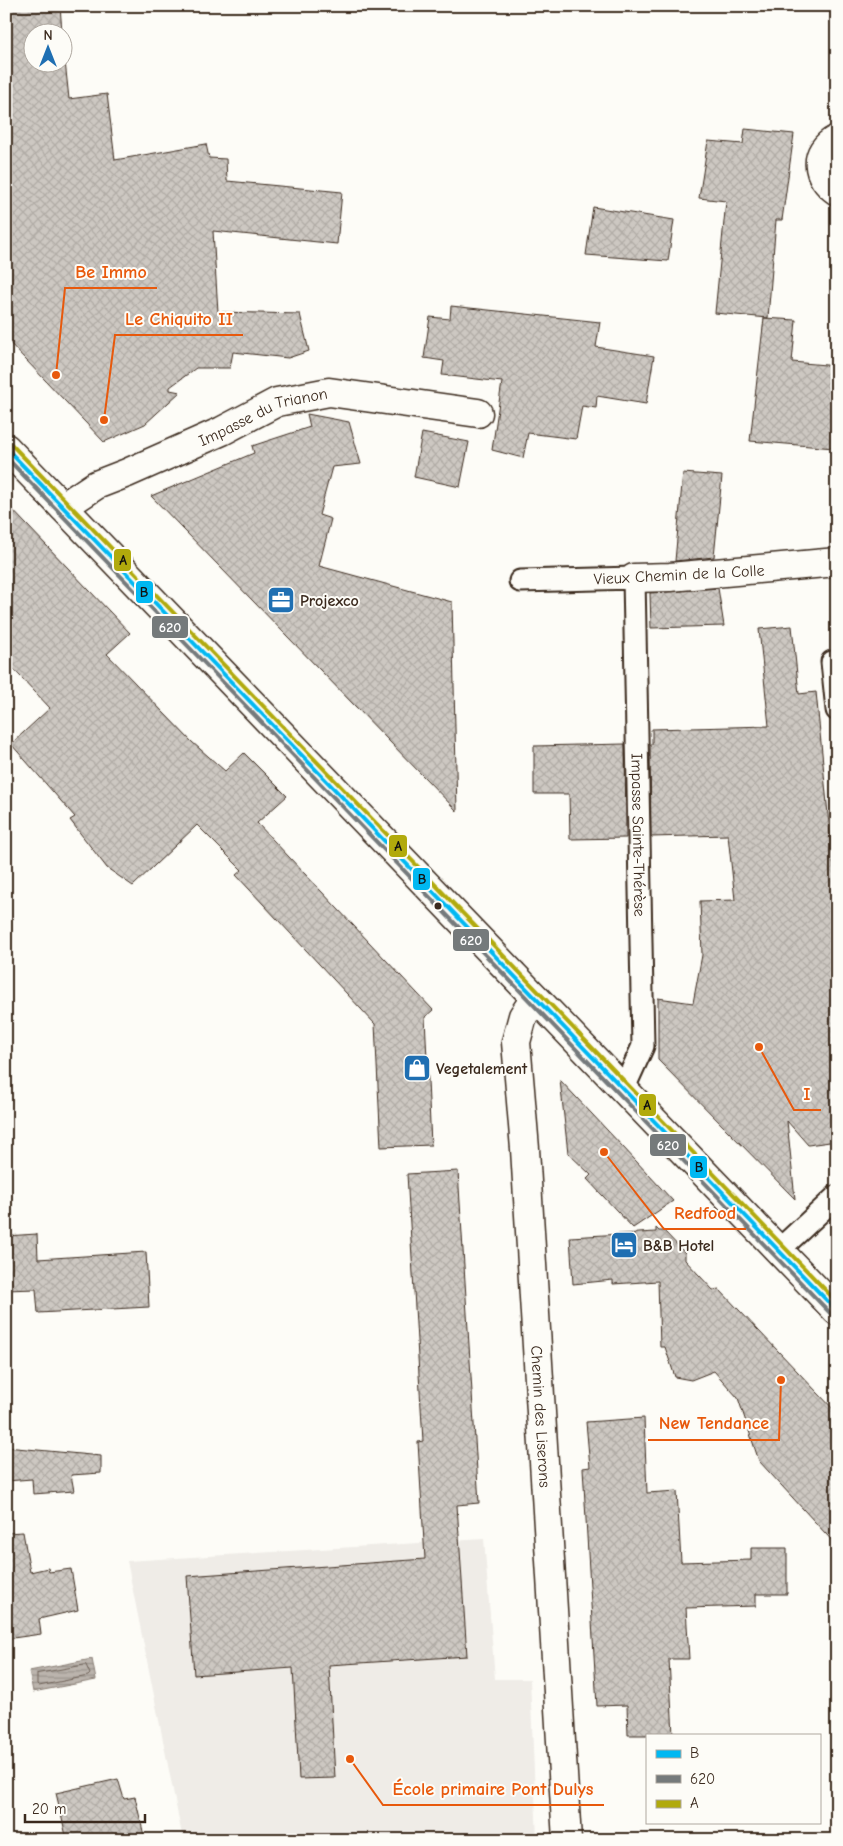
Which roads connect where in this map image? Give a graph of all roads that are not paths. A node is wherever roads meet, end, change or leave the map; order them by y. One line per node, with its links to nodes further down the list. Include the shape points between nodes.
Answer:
1 (837, 139): 2 (street, via 824,148 820,165 822,177)
2 (837, 192)
3 (478, 413): 5 (street, Impasse du Trianon, via 329,392 277,402 222,431 96,484)
4 (6, 448): 5 (street)
5 (63, 507): 11 (street)
6 (837, 562): 7 (street, Vieux Chemin de la Colle)
7 (634, 578): 8 (lane, Vieux Chemin de la Colle); 12 (lane, Impasse Sainte-Thérèse, via 643,1046)
8 (520, 581)
9 (832, 662): 10 (lane)
10 (837, 710)
11 (535, 998): 12 (street); 16 (street, Chemin des Liserons, via 523,1016 516,1042)
12 (624, 1088): 14 (street)
13 (837, 1196): 14 (lane)
14 (779, 1250): 15 (street)
15 (837, 1311)
16 (567, 1840)

